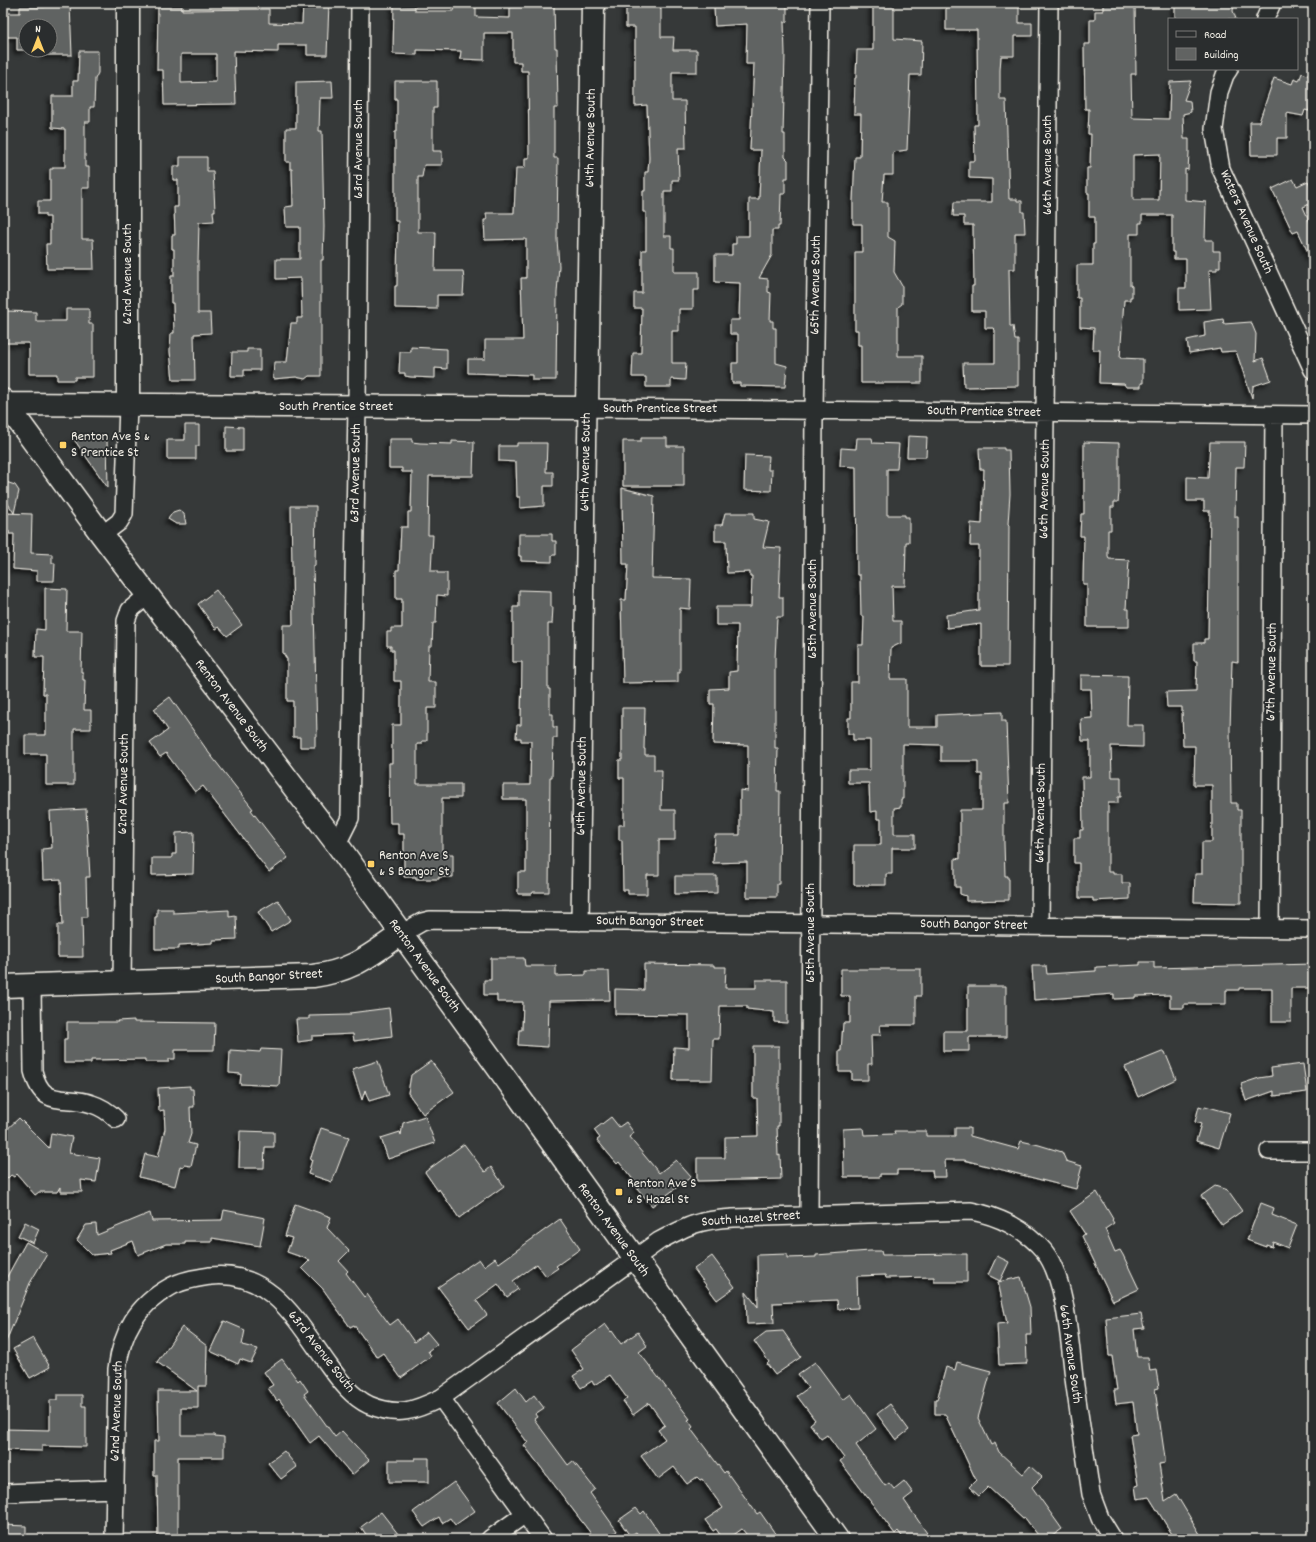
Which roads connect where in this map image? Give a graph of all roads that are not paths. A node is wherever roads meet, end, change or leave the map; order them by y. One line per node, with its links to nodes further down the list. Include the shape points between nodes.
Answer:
1 (128, 3): 11 (street, 62nd Avenue South)
2 (360, 3): 12 (street, 63rd Avenue South)
3 (592, 3): 13 (street, 64th Avenue South)
4 (820, 3): 14 (street, 65th Avenue South)
5 (1049, 3): 15 (street, 66th Avenue South)
6 (1272, 3): 7 (street)
7 (1265, 18)
8 (1228, 70): 9 (street, Waters Avenue South, via 1219,92 1214,129 1221,169)
9 (1313, 370)
10 (5, 402): 11 (street, South Prentice Street); 18 (street, Renton Avenue South)
11 (128, 406): 12 (street, South Prentice Street); 18 (street, 62nd Avenue South, via 124,514 119,522)
12 (357, 407): 13 (street, South Prentice Street); 20 (street, 63rd Avenue South, via 350,818)
13 (587, 408): 14 (street, South Prentice Street); 21 (street, 64th Avenue South)
14 (814, 410): 15 (street, South Prentice Street); 22 (street, 65th Avenue South)
15 (1046, 413): 16 (street, South Prentice Street); 23 (street, 66th Avenue South)
16 (1274, 415): 17 (street, South Prentice Street); 24 (street, 67th Avenue South)
17 (1313, 415)
18 (102, 535): 19 (street, Renton Avenue South)
19 (148, 595): 20 (street, Renton Avenue South); 27 (street, 62nd Avenue South, via 130,610 126,621)
20 (337, 844): 26 (street, Renton Avenue South)
21 (580, 922): 22 (street, South Bangor Street); 26 (street, South Bangor Street, via 430,920)
22 (811, 924): 23 (street, South Bangor Street); 34 (street, 65th Avenue South)
23 (1040, 926): 24 (street, South Bangor Street)
24 (1270, 928): 25 (street, South Bangor Street)
25 (1313, 929)
26 (401, 934): 27 (street, South Bangor Street, via 353,967 334,974); 35 (street, Renton Avenue South)
27 (122, 982): 28 (street, South Bangor Street)
28 (32, 984): 29 (street, South Bangor Street); 30 (street, via 33,1071 41,1091 57,1099 92,1104 104,1109)
29 (3, 986)
30 (116, 1119)
31 (1269, 1151): 32 (street)
32 (1313, 1151)
33 (971, 1210): 34 (street, South Hazel Street); 45 (street, 66th Avenue South, via 1002,1220 1030,1237 1044,1251 1055,1269 1064,1305 1091,1494 1100,1518)
34 (809, 1215): 35 (street, South Hazel Street, via 708,1220 690,1224 659,1241)
35 (634, 1259): 37 (street, South Hazel Street); 44 (street, Renton Avenue South)
36 (176, 1283): 37 (street, 63rd Avenue South, via 223,1276 234,1277 268,1290 281,1301 340,1381 368,1404 400,1412 415,1410); 38 (street, 62nd Avenue South, via 155,1295 138,1313 127,1329 119,1349)
37 (441, 1398): 40 (street)
38 (115, 1489): 39 (street); 41 (street, 62nd Avenue South)
39 (3, 1493)
40 (525, 1514): 42 (street); 43 (street)
41 (114, 1539)
42 (490, 1539)
43 (543, 1539)
44 (837, 1539)
45 (1113, 1539)

